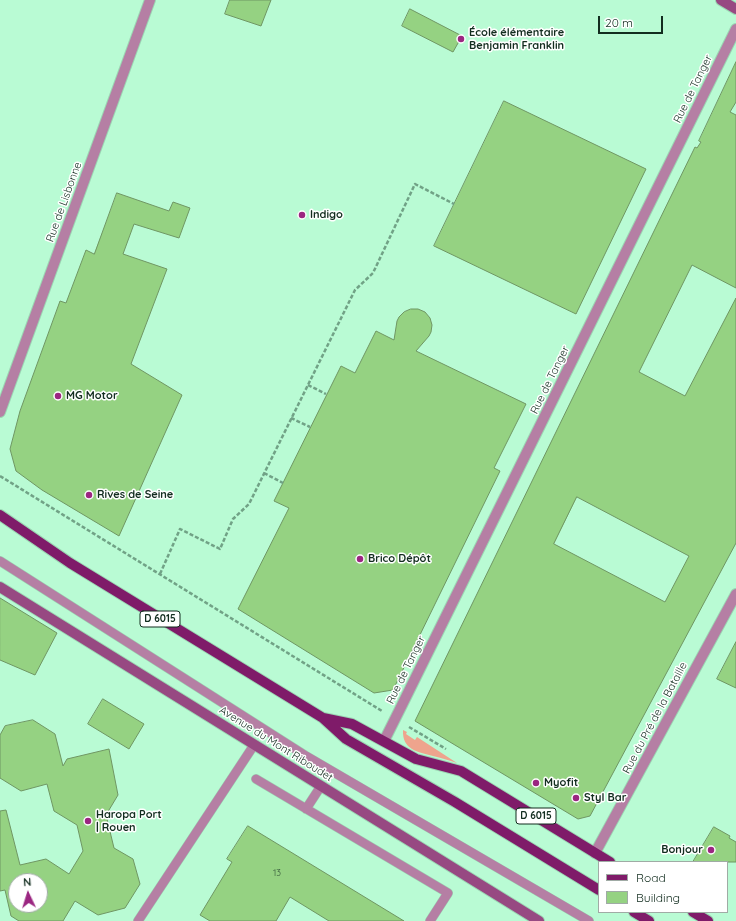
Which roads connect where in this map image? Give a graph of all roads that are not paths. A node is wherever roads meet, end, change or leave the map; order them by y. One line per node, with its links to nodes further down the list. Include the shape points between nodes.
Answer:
1 (150, 0): 5 (street, Rue de Lisbonne)
2 (721, 0): 3 (street)
3 (736, 9)
4 (736, 29): 11 (street, Rue de Tanger)
5 (0, 412)
6 (0, 515): 10 (main road, D 6015, via 70,563)
7 (0, 561): 24 (lane, via 306,756)
8 (0, 587): 12 (street, Avenue du Mont Riboudet)
9 (736, 594): 16 (street, Rue du Pré de la Bataille)
10 (323, 718): 11 (main road, D 6015, via 352,724); 18 (main road, D 6015, via 346,739)
11 (384, 741): 16 (main road, D 6015, via 416,758 461,771)
12 (254, 745): 14 (street, Avenue du Mont Riboudet); 21 (lane)
13 (256, 779): 15 (lane)
14 (321, 786): 15 (lane); 23 (street, Avenue du Mont Riboudet)
15 (306, 809): 22 (lane, via 448,893)
16 (595, 853): 17 (main road, D 6015)
17 (608, 861)
18 (598, 889)
19 (636, 913): 25 (main road)
20 (695, 913): 26 (main road)
21 (138, 921)
22 (430, 921)
23 (539, 921)
24 (589, 921)
25 (649, 921)
26 (708, 921)

